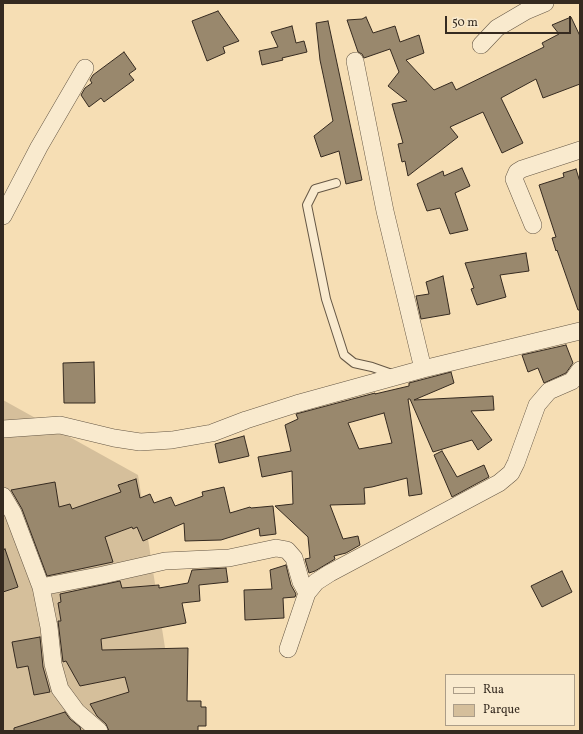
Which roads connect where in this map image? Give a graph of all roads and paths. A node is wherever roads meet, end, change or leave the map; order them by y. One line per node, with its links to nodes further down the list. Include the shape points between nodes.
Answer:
1 (545, 3): 2 (street, via 497,28)
2 (481, 45)
3 (355, 61): 10 (street, via 385,211)
4 (85, 68): 7 (street)
5 (580, 150): 8 (street, via 517,172 514,179)
6 (336, 183): 12 (lane, via 315,189 306,205 326,298 344,355 354,363)
7 (3, 216)
8 (533, 225)
9 (580, 330): 10 (street)
10 (424, 369): 12 (street)
11 (580, 370): 16 (street, via 572,381 549,391 537,405 516,463 511,473 499,483 330,573 316,582)
12 (396, 376): 13 (street, via 296,404 212,433 172,440 140,442 60,424)
13 (3, 429)
14 (3, 496): 15 (street, via 13,513)
15 (41, 587): 16 (street, via 165,561 228,558 276,548 287,550 294,558); 18 (street, via 60,689 77,712)
16 (306, 593): 17 (street)
17 (288, 649)
18 (98, 731)

